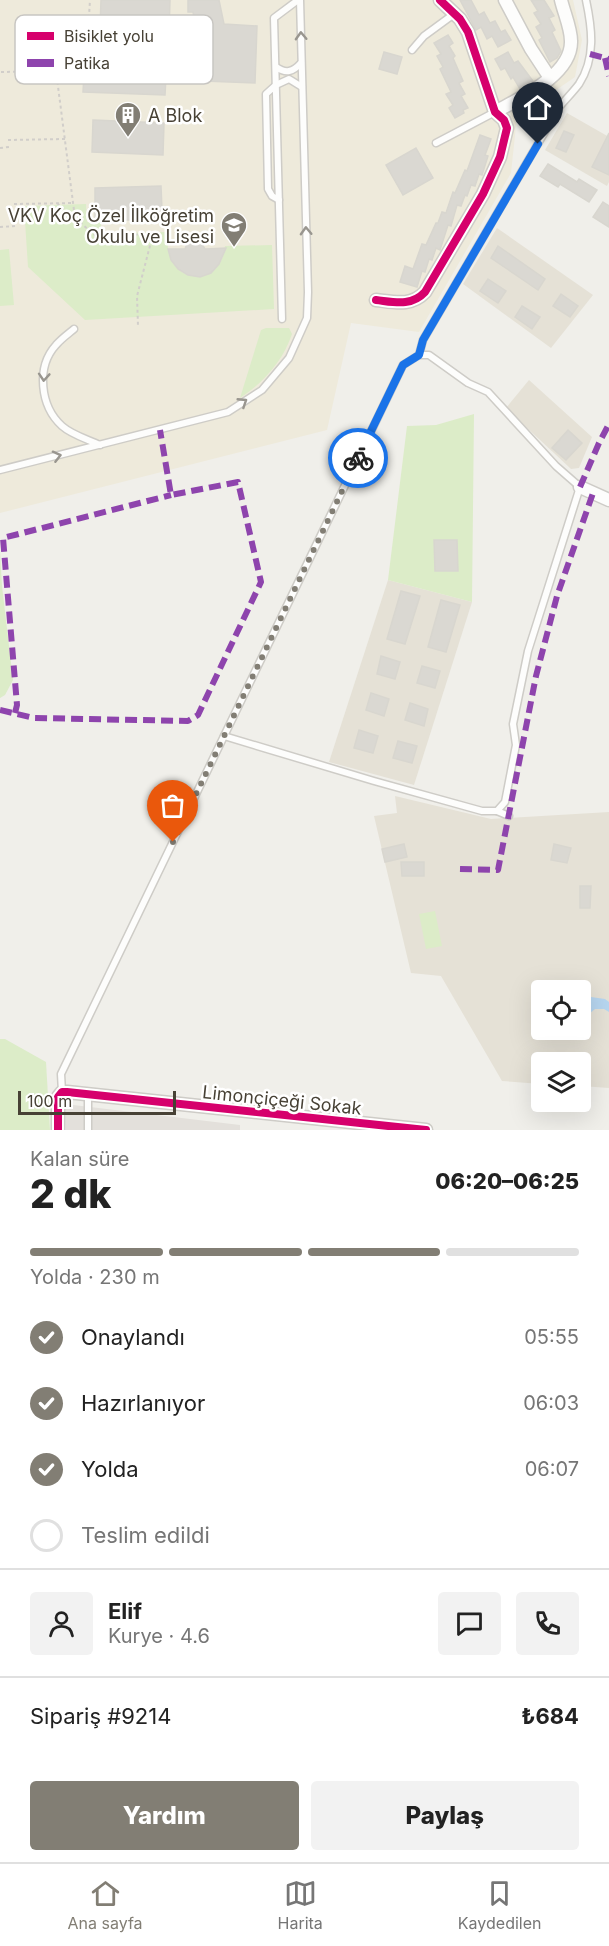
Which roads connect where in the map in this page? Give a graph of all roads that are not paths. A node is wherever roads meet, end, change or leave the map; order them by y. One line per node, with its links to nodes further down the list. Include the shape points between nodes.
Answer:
1 (299, 0): 8 (lane, one-way to 1); 9 (lane, via 274,18)
2 (440, 0): 6 (street)
3 (506, 0): 10 (street)
4 (561, 0): 10 (street, via 571,38 570,50 565,63)
5 (586, 0): 19 (lane, via 592,47 580,83 560,106 423,340)
6 (454, 14): 7 (lane); 13 (street, via 468,32)
7 (412, 50)
8 (302, 63): 9 (lane, via 290,72); 12 (lane)
9 (276, 67): 11 (lane)
10 (550, 78): 13 (street)
11 (276, 85): 12 (lane, via 289,79); 15 (lane); 15 (lane, via 266,94 268,189)
12 (302, 87): 20 (lane, one-way to 12, via 228,412 262,390 289,358 306,318 307,301)
13 (495, 112): 14 (lane); 16 (street, via 507,125 500,157 483,194 425,292 405,303)
14 (436, 143)
15 (279, 200): 17 (lane)
16 (376, 300)
17 (282, 319)
18 (74, 329): 20 (lane, one-way to 20, via 55,346 45,365 44,395 63,427)
19 (419, 355): 22 (lane, via 429,355 468,383 488,392); 24 (lane, via 403,365)
20 (100, 445): 21 (lane, one-way to 20)
21 (0, 470)
22 (580, 487): 23 (street); 25 (lane, via 528,651 513,724 516,745 505,802)
23 (609, 500)
24 (224, 736): 25 (lane, via 374,782 482,811); 27 (lane, via 61,1074)
25 (496, 811): 26 (lane)
26 (509, 816)
27 (62, 1092): 28 (street, Limonçiçeği Sokak); 29 (street, via 56,1104)
28 (88, 1094): 30 (lane); 31 (street, Limonçiçeği Sokak)
29 (58, 1130)
30 (88, 1130)
31 (426, 1130)

